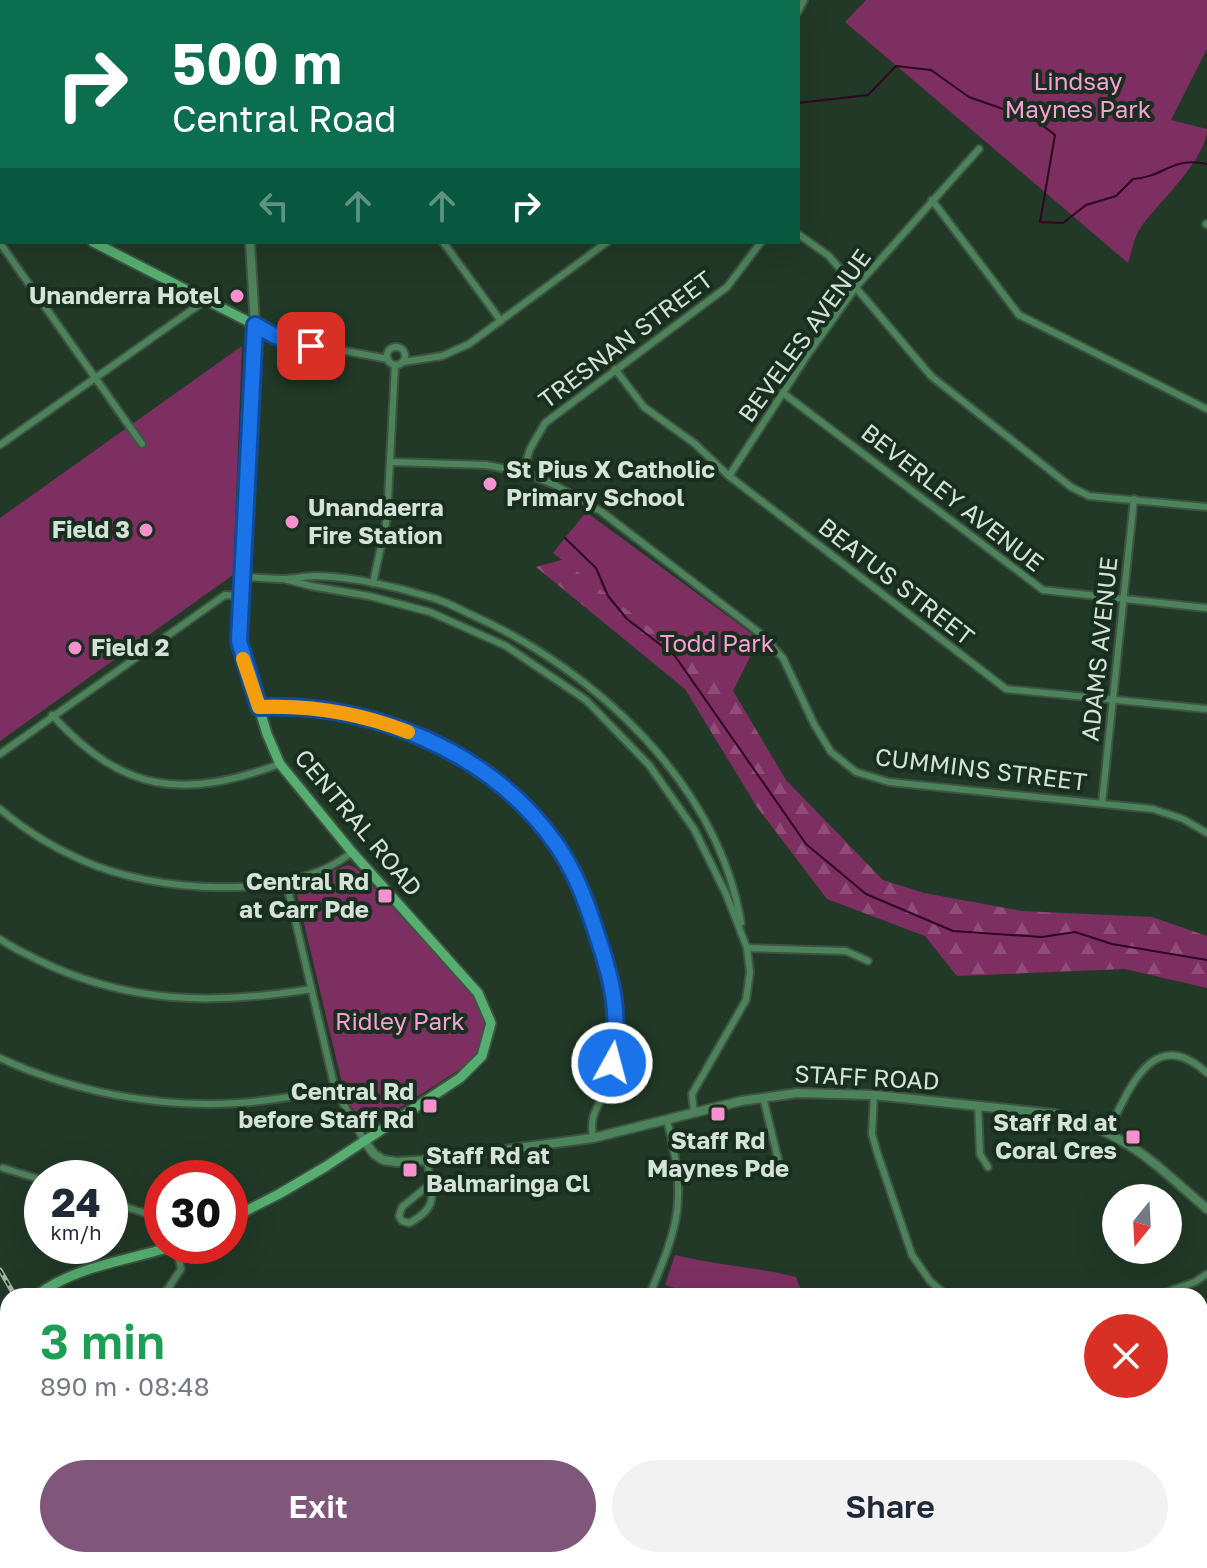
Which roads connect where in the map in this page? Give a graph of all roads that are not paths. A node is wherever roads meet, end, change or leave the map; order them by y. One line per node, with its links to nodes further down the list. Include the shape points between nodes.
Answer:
1 (979, 149): 2 (street, BEVELES AVENUE)
2 (932, 200): 10 (street, BEVELES AVENUE); 19 (street, via 1019,315)
3 (800, 235): 10 (street, via 823,250)
4 (1, 244): 17 (street)
5 (97, 244): 11 (main road)
6 (250, 244): 13 (street, CENTRAL ROAD)
7 (444, 244): 12 (street)
8 (604, 244): 12 (street)
9 (759, 244): 16 (street, TRESNAN STREET, via 727,287)
10 (856, 287): 18 (street, BEVELES AVENUE); 25 (street, via 931,376 1071,487 1089,496)
11 (207, 299): 13 (main road); 17 (street)
12 (501, 321): 15 (street, via 442,356)
13 (255, 325): 14 (street, via 292,341); 27 (main road, CENTRAL ROAD)
14 (388, 356): 15 (street); 15 (street, via 396,348)
15 (401, 360): 22 (street)
16 (615, 369): 23 (street, TRESNAN STREET, via 545,423); 24 (street, BEATUS STREET, via 644,407)
17 (95, 379): 20 (street); 21 (street)
18 (783, 393): 24 (street, BEVELES AVENUE); 31 (street, BEVERLEY AVENUE, via 1043,590)
19 (1207, 409)
20 (1, 443)
21 (142, 444)
22 (391, 462): 23 (street, CUMMINS STREET, via 486,465); 29 (street, via 387,518)
23 (523, 472): 39 (street, CUMMINS STREET, via 602,512 761,634 783,658 831,752 856,772 889,782)
24 (729, 476): 33 (street, BEATUS STREET, via 1006,689)
25 (1134, 499): 26 (street); 31 (street, ADAMS AVENUE)
26 (1207, 507)
27 (241, 577): 28 (street); 30 (main road, CENTRAL ROAD)
28 (284, 579): 29 (street, via 314,576); 44 (street, via 430,612 506,646 586,700 649,765 694,829)
29 (373, 583): 44 (street, via 435,598 512,633 595,689 661,756 706,822 736,890)
30 (241, 596): 34 (main road, CENTRAL ROAD, via 239,641); 36 (street, via 225,595)
31 (1124, 600): 32 (street, BEVERLEY AVENUE); 33 (street, ADAMS AVENUE)
32 (1207, 608)
33 (1114, 700): 35 (street, BEATUS STREET); 39 (street, ADAMS AVENUE)
34 (259, 707): 38 (main road, CENTRAL ROAD); 58 (street, via 343,712 425,740 493,779 526,807 555,843 586,900 610,973 617,1019 612,1063 591,1120)
35 (1207, 709)
36 (52, 715): 37 (street); 38 (street, via 103,762 160,783 218,781)
37 (0, 754)
38 (280, 764): 42 (main road, CENTRAL ROAD)
39 (1102, 803): 41 (street, CUMMINS STREET, via 1153,809)
40 (0, 809): 43 (street, via 26,830 85,862 150,881 220,887)
41 (1207, 833)
42 (352, 852): 43 (street, via 335,865); 59 (main road, CENTRAL ROAD, via 478,993 491,1023 482,1056 468,1072)
43 (286, 881): 48 (street)
44 (743, 935): 46 (street)
45 (0, 939): 48 (street, via 68,975 115,990 239,999)
46 (747, 948): 47 (street, via 846,951); 55 (street, via 746,1000 692,1094)
47 (868, 961)
48 (311, 989): 51 (street)
49 (0, 1058): 51 (street, via 119,1096 179,1103 238,1103)
50 (1207, 1073): 57 (street, via 1196,1063 1173,1056 1155,1059 1142,1067)
51 (335, 1089): 59 (street)
52 (874, 1095): 53 (street, STAFF ROAD); 54 (street, STAFF ROAD); 74 (street, via 872,1134 877,1152 912,1255)
53 (763, 1097): 55 (street, STAFF ROAD); 61 (street)
54 (978, 1105): 57 (street, STAFF ROAD, via 1055,1114); 62 (street, via 980,1154)
55 (694, 1113): 56 (street, STAFF ROAD)
56 (667, 1120): 58 (street, STAFF ROAD); 73 (street, via 680,1201 671,1243)
57 (1108, 1131): 66 (street, STAFF ROAD, via 1145,1155)
58 (593, 1138): 60 (street, STAFF ROAD)
59 (365, 1142): 60 (street, STAFF ROAD, via 383,1160); 67 (main road, CENTRAL ROAD)
60 (427, 1160): 65 (street)
61 (780, 1167)
62 (988, 1167)
63 (3, 1168): 64 (street)
64 (24, 1174)
65 (430, 1184): 65 (street, via 428,1212 404,1223 401,1210)
66 (1207, 1209)
67 (248, 1210)
68 (144, 1255): 71 (main road)
69 (180, 1264): 72 (street)
70 (1207, 1274): 75 (street)
71 (50, 1288)
72 (168, 1288)
73 (652, 1288)
74 (936, 1288)
75 (1178, 1288)

